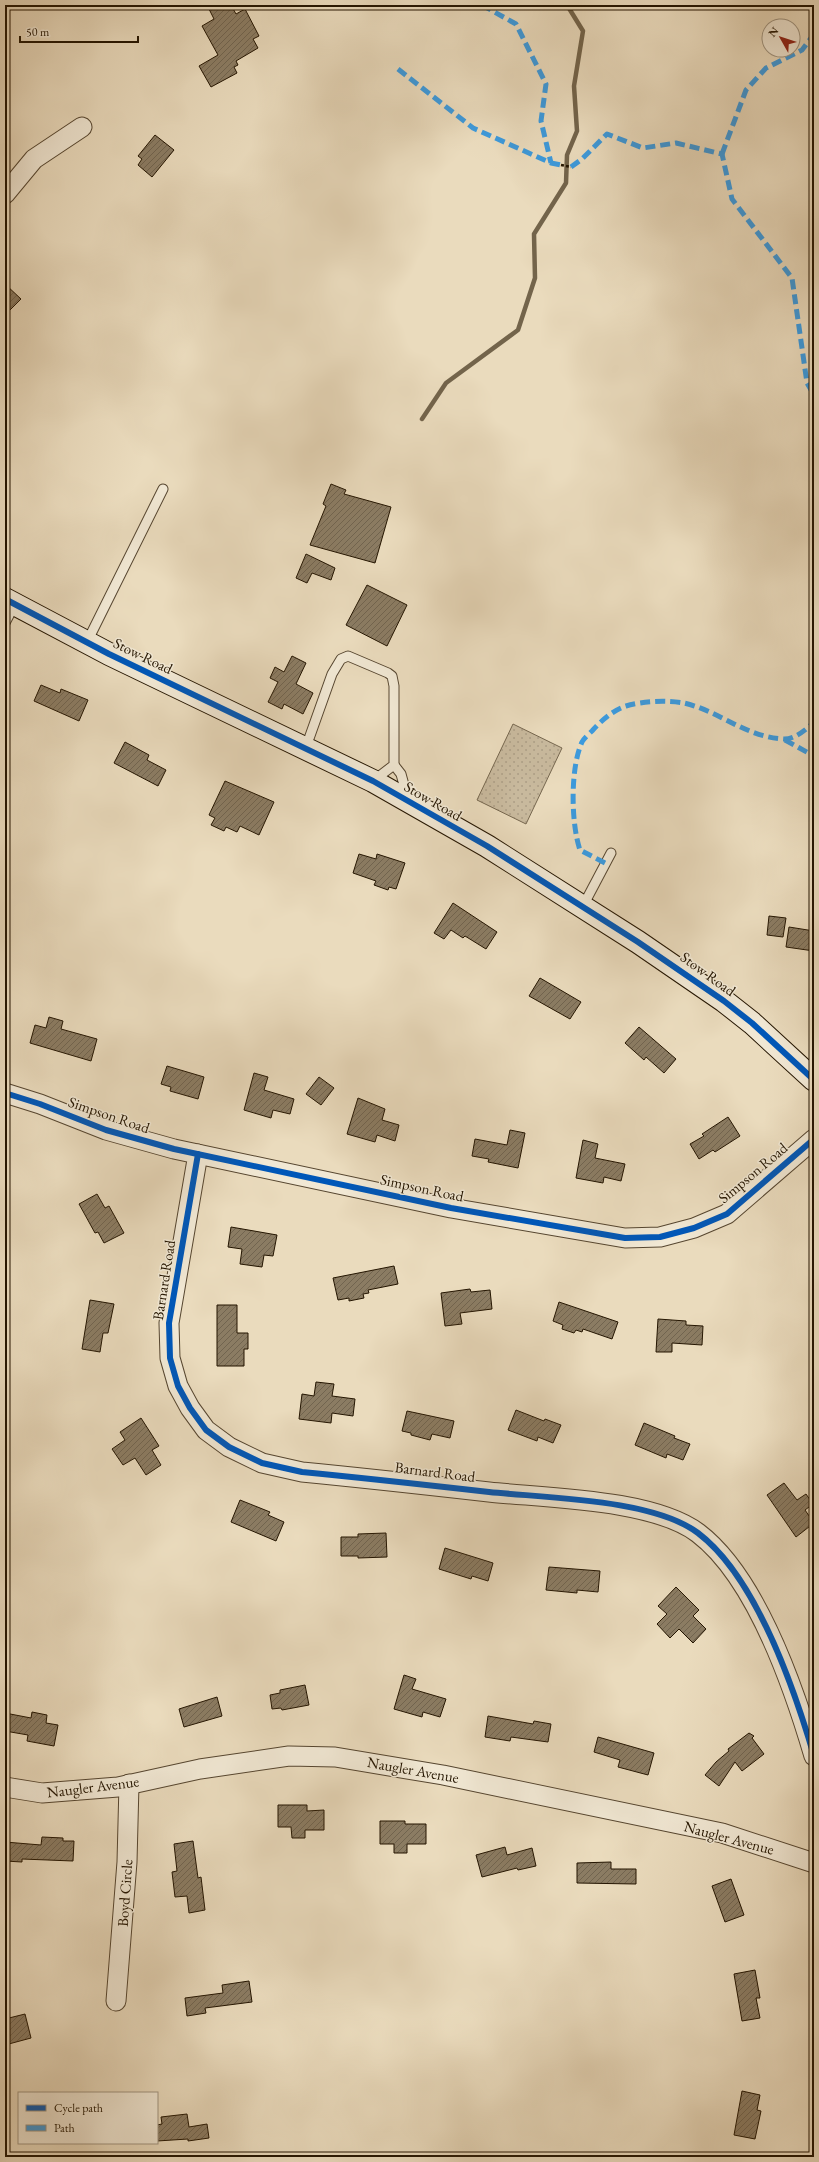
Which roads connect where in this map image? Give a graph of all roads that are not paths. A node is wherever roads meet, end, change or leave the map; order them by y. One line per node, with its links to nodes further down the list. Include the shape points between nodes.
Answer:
1 (82, 127): 2 (street, via 34,159)
2 (5, 194)
3 (163, 489): 5 (lane)
4 (8, 609): 5 (street, Stow Road)
5 (87, 642): 6 (street, Stow Road, via 172,685)
6 (306, 747): 7 (lane, via 334,669 340,659 348,656 392,676); 8 (street, Stow Road)
7 (394, 765): 8 (lane); 9 (lane, via 401,774)
8 (373, 781): 9 (street, Stow Road)
9 (408, 802): 11 (street, Stow Road, via 517,864)
10 (611, 853): 11 (lane)
11 (583, 906): 12 (street, Stow Road, via 724,1001)
12 (814, 1080)
13 (5, 1093): 15 (street, Simpson Road, via 133,1138)
14 (814, 1139): 15 (street, Simpson Road, via 726,1214 694,1228 660,1237 625,1238 479,1213)
15 (198, 1154): 16 (street, Barnard Road, via 169,1323 170,1358 178,1386 206,1430 229,1447 262,1463 302,1472 584,1501 662,1514 698,1533 729,1564 753,1602 778,1653 805,1723)
16 (814, 1756)
17 (130, 1784): 18 (street, Naugler Avenue, via 42,1793); 19 (street, Naugler Avenue, via 200,1769 289,1756 335,1757 443,1775 722,1833); 20 (street, Boyd Circle, via 127,1862)
18 (5, 1787)
19 (814, 1863)
20 (116, 2001)

